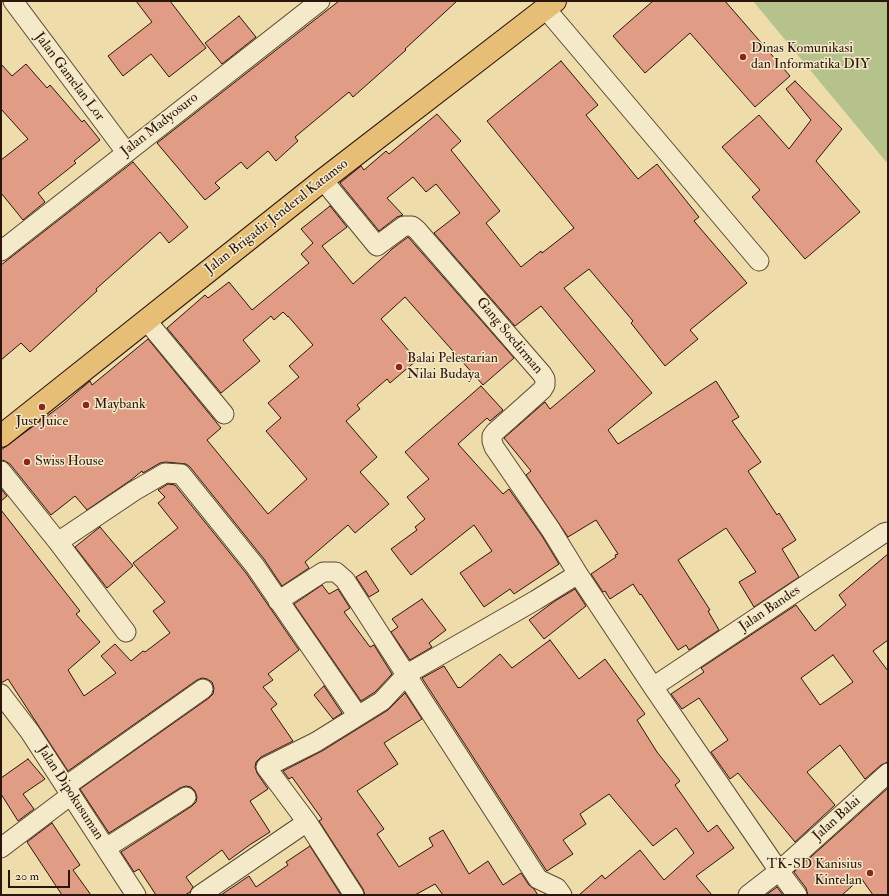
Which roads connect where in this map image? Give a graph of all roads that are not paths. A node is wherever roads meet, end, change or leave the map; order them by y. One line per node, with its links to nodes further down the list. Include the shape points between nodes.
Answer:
1 (13, 1): 4 (street, Jalan Gamelan Lor)
2 (320, 1): 4 (street, Jalan Madyosuro)
3 (550, 5): 5 (main road, Jalan Brigadir Jenderal Katamso); 7 (street)
4 (126, 152): 6 (street, Jalan Madyosuro)
5 (323, 180): 8 (main road, Jalan Brigadir Jenderal Katamso); 14 (street, Gang Soedirman, via 378,246 404,226 412,226 417,230 542,374 545,379 542,390 492,436 492,441)
6 (1, 250)
7 (759, 261)
8 (146, 320): 9 (street); 10 (main road, Jalan Brigadir Jenderal Katamso)
9 (224, 414)
10 (1, 436)
11 (1, 471): 13 (street)
12 (888, 532): 18 (street, Jalan Bandes)
13 (58, 542): 15 (street, via 165,473 181,474 255,566); 16 (street)
14 (578, 574): 17 (street); 18 (street)
15 (278, 601): 17 (street, via 323,572 336,572 345,580); 21 (street)
16 (126, 632)
17 (407, 674): 21 (street, via 382,701); 32 (street, via 538,879 557,888)
18 (653, 687): 28 (street)
19 (203, 689): 23 (street)
20 (1, 694): 23 (street, Jalan Dipokusuman)
21 (358, 716): 25 (street, via 316,742 266,767)
22 (888, 773): 28 (street, Jalan Balai)
23 (69, 791): 26 (street); 27 (street, Jalan Dipokusuman)
24 (186, 797): 27 (street)
25 (307, 822): 30 (street); 31 (street)
26 (1, 848)
27 (106, 848): 29 (street, Jalan Dipokusuman)
28 (779, 871): 33 (street, Jalan Balai); 34 (street)
29 (136, 895)
30 (200, 895)
31 (354, 895)
32 (562, 895)
33 (748, 895)
34 (797, 895)

